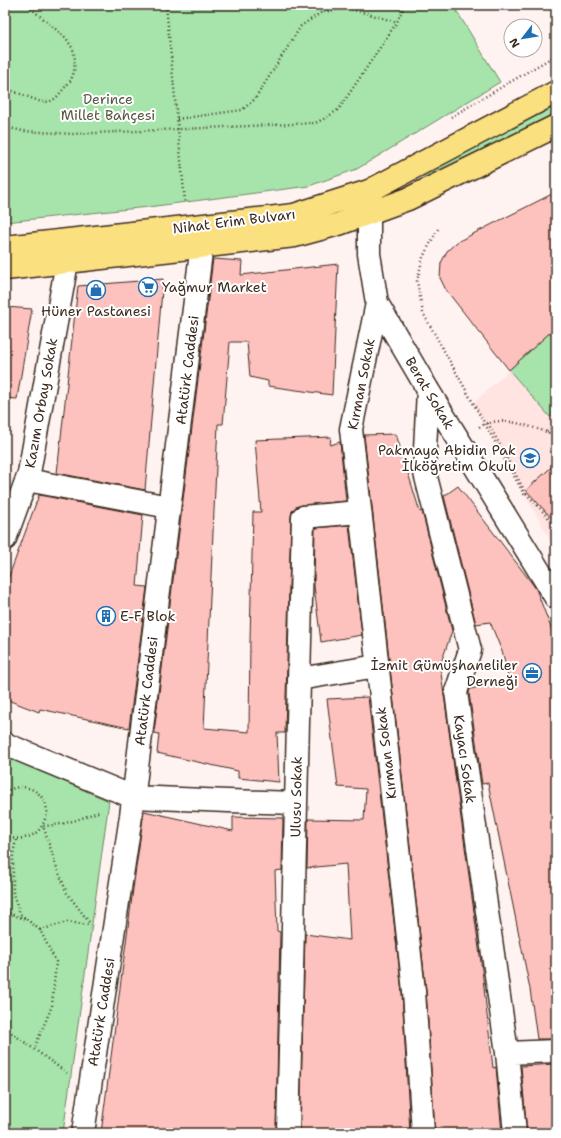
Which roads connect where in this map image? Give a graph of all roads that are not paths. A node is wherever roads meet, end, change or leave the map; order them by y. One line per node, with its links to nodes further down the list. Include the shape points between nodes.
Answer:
1 (556, 92): 3 (main road, Nihat Erim Bulvarı)
2 (556, 126): 4 (main road, Nihat Erim Bulvarı, via 408,199)
3 (370, 192): 4 (street, Berat Sokak); 5 (main road, Nihat Erim Bulvarı, via 294,215)
4 (369, 214): 5 (main road, Nihat Erim Bulvarı, via 295,236); 10 (street, Berat Sokak, via 369,254)
5 (203, 236): 6 (main road, Nihat Erim Bulvarı); 8 (main road, Nihat Erim Bulvarı); 13 (street, Atatürk Caddesi)
6 (69, 241): 7 (main road, Nihat Erim Bulvarı); 8 (street, Kazım Orbay Sokak)
7 (5, 247)
8 (67, 262): 9 (main road, Nihat Erim Bulvarı); 12 (street, Kazım Orbay Sokak)
9 (5, 269)
10 (377, 303): 11 (street, Berat Sokak); 14 (street, Kırman Sokak, via 351,429)
11 (428, 390): 16 (street, Berat Sokak); 23 (street, Kayacı Sokak, via 424,469 470,650 456,692)
12 (27, 480): 13 (street); 15 (street, Kazım Orbay Sokak)
13 (170, 507): 21 (street, Atatürk Caddesi)
14 (359, 512): 17 (street, Kırman Sokak); 18 (street, Ulusu Sokak, via 303,517)
15 (5, 539)
16 (556, 598)
17 (377, 666): 18 (street); 26 (street, Kırman Sokak, via 414,991)
18 (299, 679): 20 (street, Ulusu Sokak)
19 (5, 744): 21 (street)
20 (296, 803): 21 (street, via 228,801); 25 (street, Ulusu Sokak)
21 (132, 806): 24 (street, Atatürk Caddesi)
22 (556, 1051): 23 (street)
23 (508, 1053): 27 (street, Kayacı Sokak)
24 (83, 1133)
25 (288, 1133)
26 (423, 1133)
27 (515, 1133)

